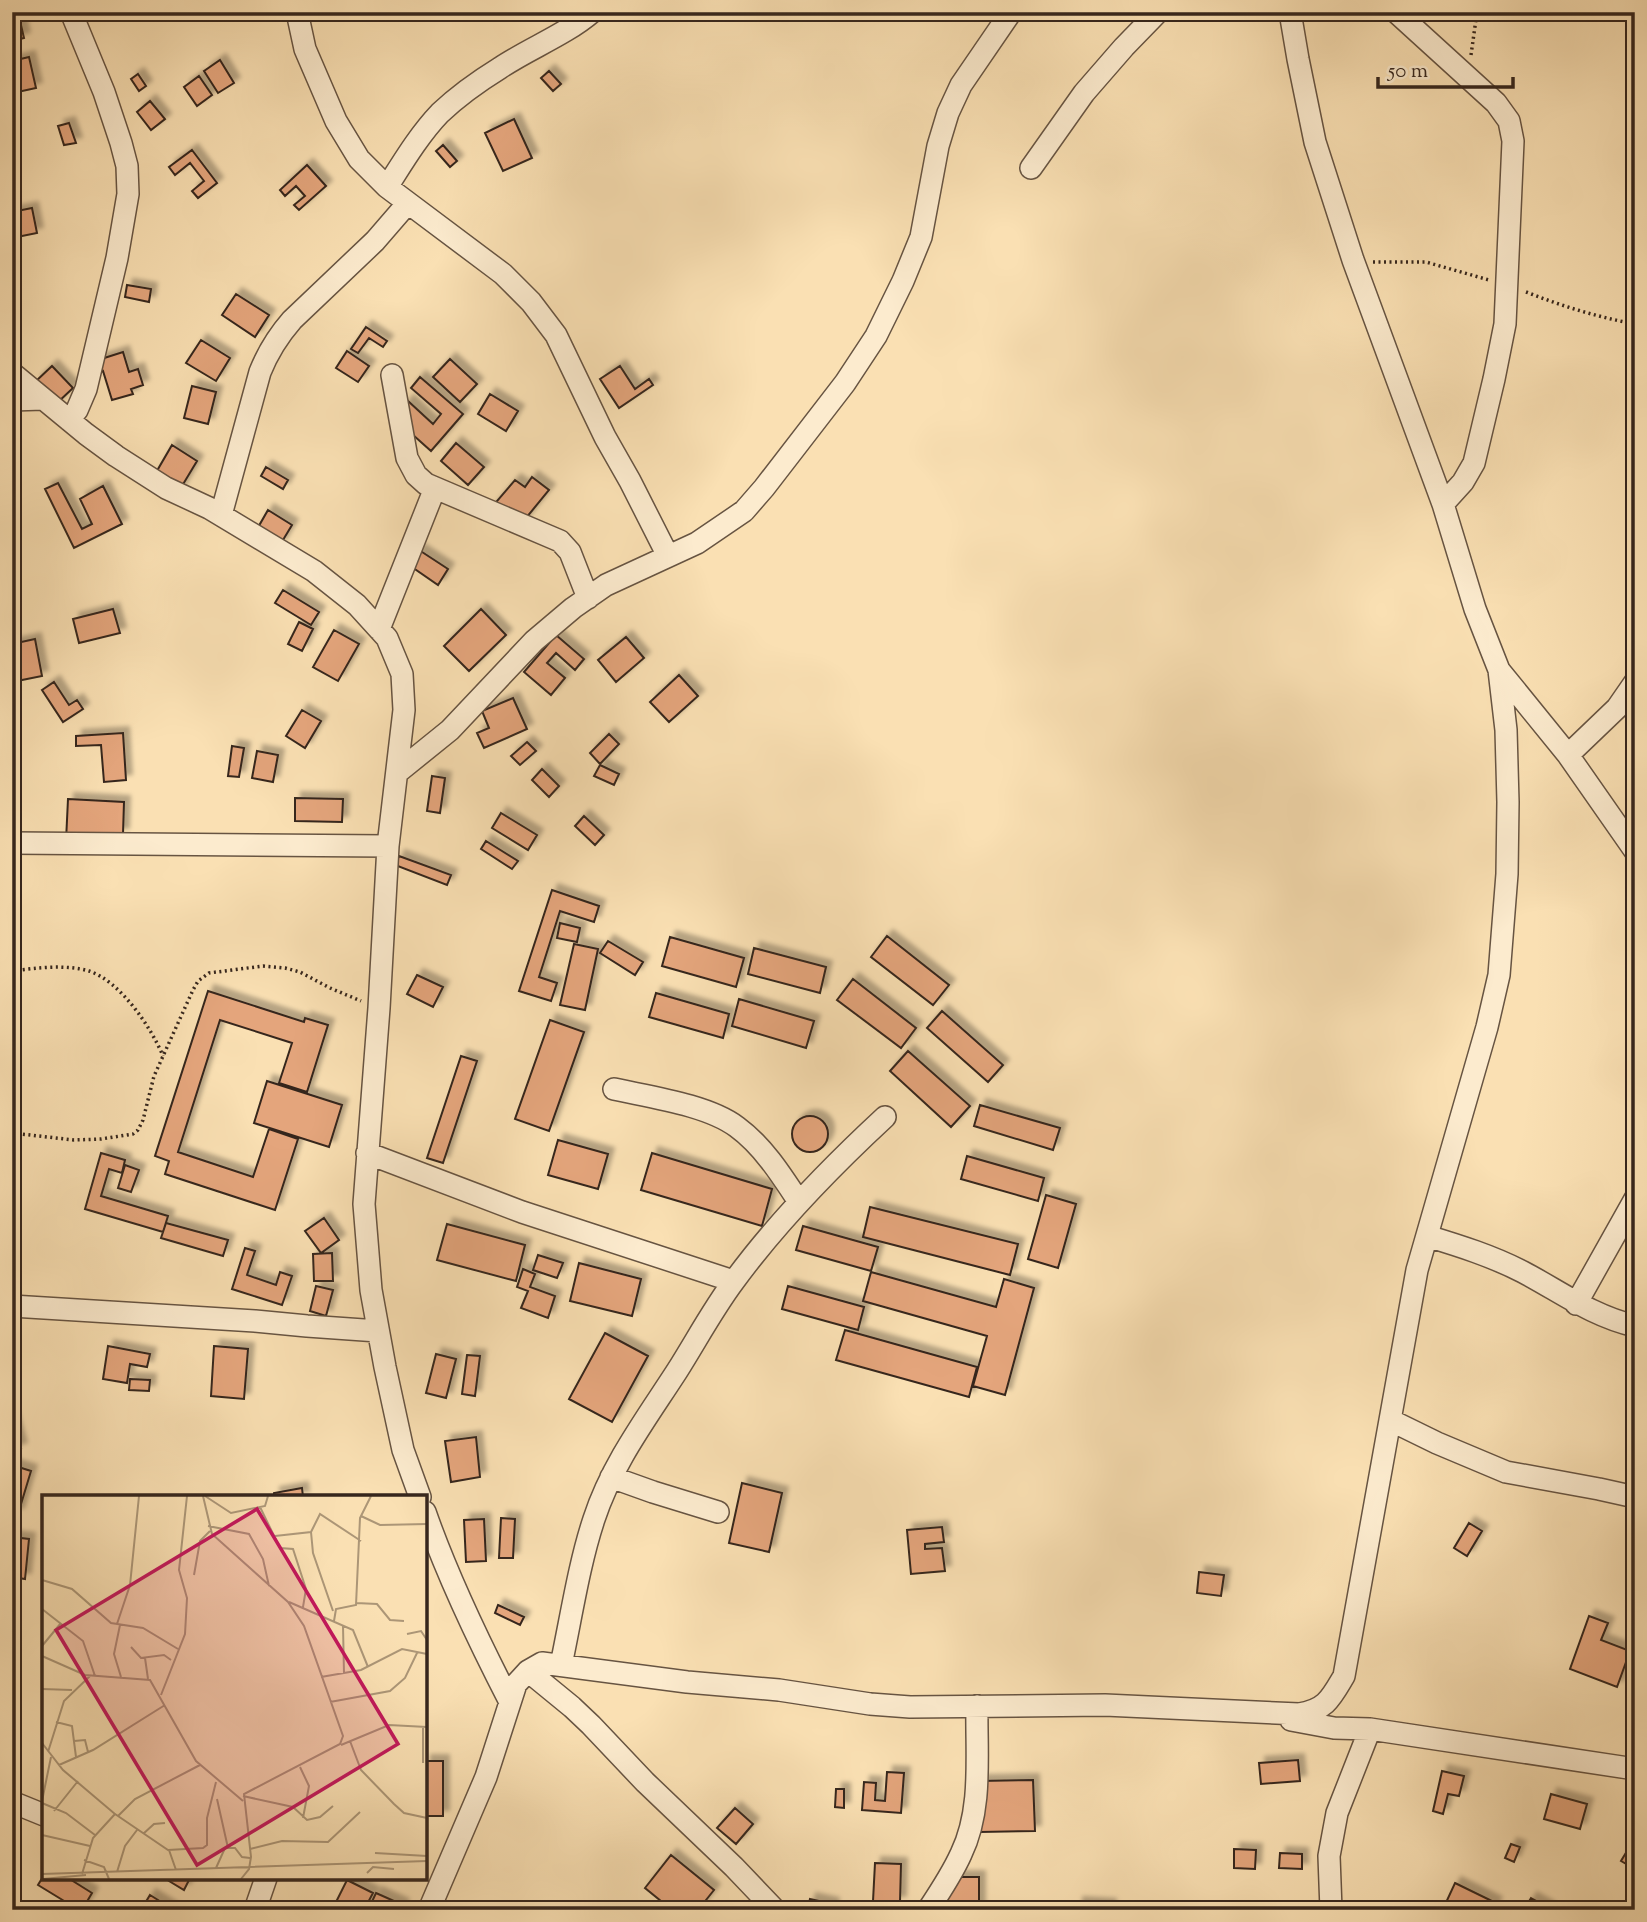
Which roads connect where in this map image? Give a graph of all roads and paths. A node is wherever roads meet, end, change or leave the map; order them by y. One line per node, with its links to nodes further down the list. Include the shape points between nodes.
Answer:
1 (71, 12): 20 (street, via 121,143 128,194 86,389)
2 (297, 12): 11 (street, via 305,49 336,121 359,159)
3 (592, 12): 11 (street, via 454,100 421,136)
4 (1011, 12): 24 (street, via 947,113 921,237 876,336 845,383 744,511)
5 (1158, 12): 10 (street, via 1084,93)
6 (1290, 12): 13 (street, via 1315,142)
7 (1396, 12): 9 (street)
8 (1477, 12): 9 (path)
9 (1468, 76): 14 (street, via 1509,121 1513,141)
10 (1031, 168)
11 (387, 187): 12 (street)
12 (407, 204): 23 (street, via 292,320 268,352); 24 (street, via 503,274 531,302 555,335)
13 (1353, 260): 14 (path, via 1426,262); 22 (street)
14 (1507, 284): 15 (path, via 1570,309); 22 (street, via 1505,324 1474,463)
15 (1635, 324)
16 (12, 373): 18 (street)
17 (392, 375): 21 (street, via 407,458 416,475)
18 (43, 399): 19 (street); 20 (street)
19 (12, 400)
20 (69, 420): 23 (street, via 166,488)
21 (435, 488): 25 (street, via 560,541 570,552); 26 (street)
22 (1443, 504): 27 (street)
23 (221, 515): 26 (street, via 314,571 357,604)
24 (668, 556): 25 (street)
25 (587, 598): 30 (street, via 534,641 450,730)
26 (379, 629): 30 (street, via 402,674)
27 (1499, 670): 29 (street); 43 (street, via 1508,802 1499,975)
28 (1635, 682): 29 (street, via 1617,708)
29 (1568, 755): 33 (street)
30 (398, 772): 32 (street)
31 (12, 843): 32 (street)
32 (388, 846): 35 (street)
33 (1635, 851)
34 (12, 971): 36 (path, via 63,968 105,979 143,1020)
35 (379, 1008): 36 (path, via 285,968 209,973 193,990); 40 (street)
36 (163, 1056): 39 (path, via 143,1120 134,1134 74,1140)
37 (614, 1089): 42 (street, via 687,1106 737,1127 760,1149)
38 (886, 1117): 42 (street)
39 (12, 1133)
40 (367, 1153): 44 (street, via 522,1212); 48 (street, via 364,1204)
41 (1635, 1199): 45 (street)
42 (799, 1202): 44 (street)
43 (1427, 1236): 45 (street, via 1487,1255); 49 (street)
44 (733, 1282): 50 (street)
45 (1576, 1304): 47 (street)
46 (12, 1306): 48 (street)
47 (1635, 1326)
48 (378, 1331): 51 (street)
49 (1390, 1420): 52 (street, via 1506,1472); 59 (street, via 1344,1676 1328,1702 1312,1712)
50 (611, 1477): 53 (street); 55 (street, via 584,1555)
51 (416, 1493)
52 (1635, 1497)
53 (718, 1512)
54 (427, 1518): 57 (street, via 475,1633)
55 (561, 1665): 56 (street, via 542,1662); 58 (street, via 870,1704)
56 (528, 1671): 57 (street, via 516,1684); 67 (street, via 592,1725)
57 (510, 1702): 66 (street, via 486,1777)
58 (977, 1706): 59 (street, via 1105,1705); 68 (street, via 972,1824 962,1853)
59 (1258, 1712): 60 (street, via 1334,1728)
60 (1370, 1729): 61 (street); 69 (street, via 1337,1813 1329,1856)
61 (1635, 1769)
62 (12, 1802): 63 (street)
63 (42, 1814)
64 (264, 1880): 65 (street)
65 (255, 1910)
66 (429, 1910)
67 (775, 1910)
68 (928, 1910)
69 (1331, 1910)

